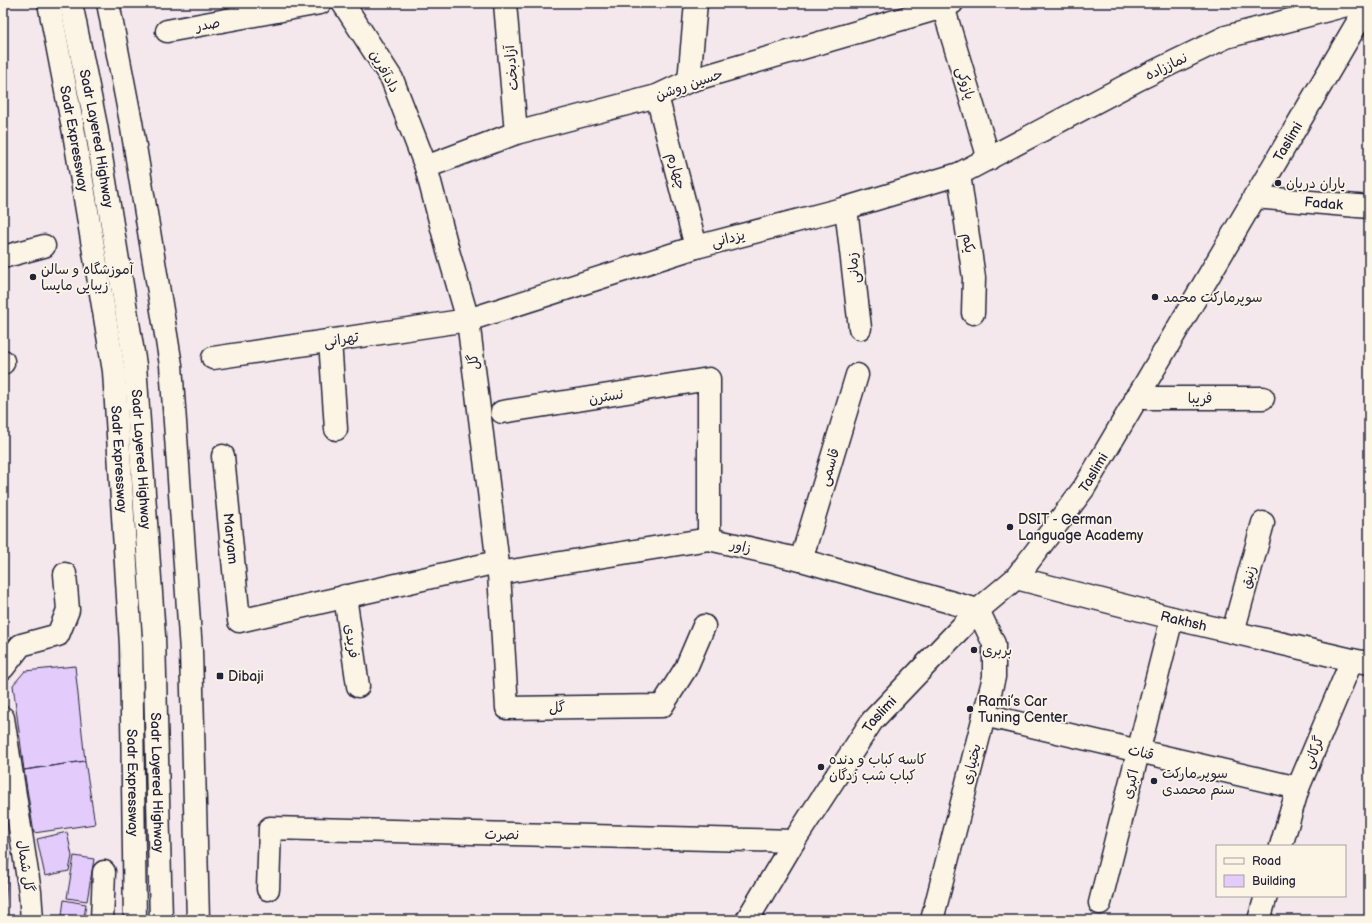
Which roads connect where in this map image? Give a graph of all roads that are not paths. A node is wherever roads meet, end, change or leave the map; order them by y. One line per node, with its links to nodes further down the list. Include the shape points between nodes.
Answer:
1 (49, 3): 63 (main road, Sadr Expressway, via 74,133 114,371 131,645)
2 (71, 3): 64 (main road, Sadr Layered Highway, via 96,126 135,365 154,636)
3 (108, 3): 65 (main road, via 131,122 171,365 191,651)
4 (114, 3): 66 (main road, via 136,121 175,364 197,652)
5 (320, 3): 12 (main road, صدر)
6 (343, 3): 17 (main road, دادآفرین, via 392,79)
7 (505, 3): 15 (main road, آزادبخت)
8 (696, 3): 13 (main road)
9 (1354, 3): 16 (main road, نماززاده, via 1226,37 1139,79)
10 (1369, 3): 19 (main road, Taslimi)
11 (946, 4): 13 (main road, حسین روشن); 16 (main road, پازوکی)
12 (167, 31)
13 (689, 81): 14 (main road, حسین روشن)
14 (657, 96): 15 (main road, حسین روشن); 23 (main road, چهارم)
15 (516, 133): 17 (main road, حسین روشن)
16 (989, 158): 18 (main road, یزدانی)
17 (426, 167): 26 (main road, گل)
18 (959, 174): 21 (main road, یزدانی); 25 (main road, یکم, via 974,278)
19 (1254, 197): 20 (main road, Fadak); 31 (main road, Taslimi)
20 (1369, 207)
21 (846, 208): 23 (main road, یزدانی); 27 (main road, زمانی)
22 (44, 246): 24 (main road)
23 (696, 246): 26 (main road, یزدانی)
24 (3, 257)
25 (973, 313)
26 (468, 320): 28 (main road, تهرانی); 39 (main road, گل)
27 (860, 328)
28 (330, 340): 29 (main road, تهرانی); 34 (main road)
29 (214, 358)
30 (856, 375): 38 (main road, قاسمی)
31 (1136, 398): 32 (main road, فریبا); 41 (main road, Taslimi, via 1084,488)
32 (1263, 398)
33 (502, 412): 37 (main road, نسترن, via 709,379)
34 (336, 429)
35 (223, 456): 42 (main road, Maryam, via 239,621)
36 (1263, 523): 46 (main road, زنبق)
37 (709, 539): 38 (main road, زاور); 39 (main road, زاور)
38 (801, 560): 43 (main road, زاور)
39 (498, 568): 42 (main road); 45 (main road, گل, via 507,708 662,706 686,668)
40 (66, 574): 48 (main road, via 68,610 58,635 21,645)
41 (1016, 578): 43 (main road, Taslimi); 44 (main road, Rakhsh)
42 (345, 596): 49 (main road, فریدی)
43 (978, 610): 50 (main road, بختیاری, via 994,644 994,677); 55 (main road, Taslimi, via 872,721)
44 (1172, 618): 46 (main road, Rakhsh); 52 (main road, اکبری)
45 (704, 626)
46 (1233, 632): 47 (main road, Rakhsh)
47 (1360, 662): 53 (main road, گرکانی)
48 (3, 668)
49 (358, 686)
50 (984, 715): 52 (main road, قنات); 68 (main road, بختیاری)
51 (3, 718): 54 (main road, گل شمال)
52 (1138, 751): 53 (main road, قنات); 60 (main road, اکبری)
53 (1298, 788): 56 (main road, گرکانی)
54 (10, 810): 61 (main road, گل شمال, via 30,892)
55 (794, 841): 58 (main road, نصرت, via 270,828); 67 (main road, Taslimi)
56 (1281, 845)
57 (104, 872): 62 (main road)
58 (268, 889)
59 (1266, 897): 69 (main road)
60 (1100, 903)
61 (32, 920)
62 (102, 920)
63 (135, 920)
64 (161, 920)
65 (198, 920)
66 (204, 920)
67 (747, 920)
68 (932, 920)
69 (1259, 920)

